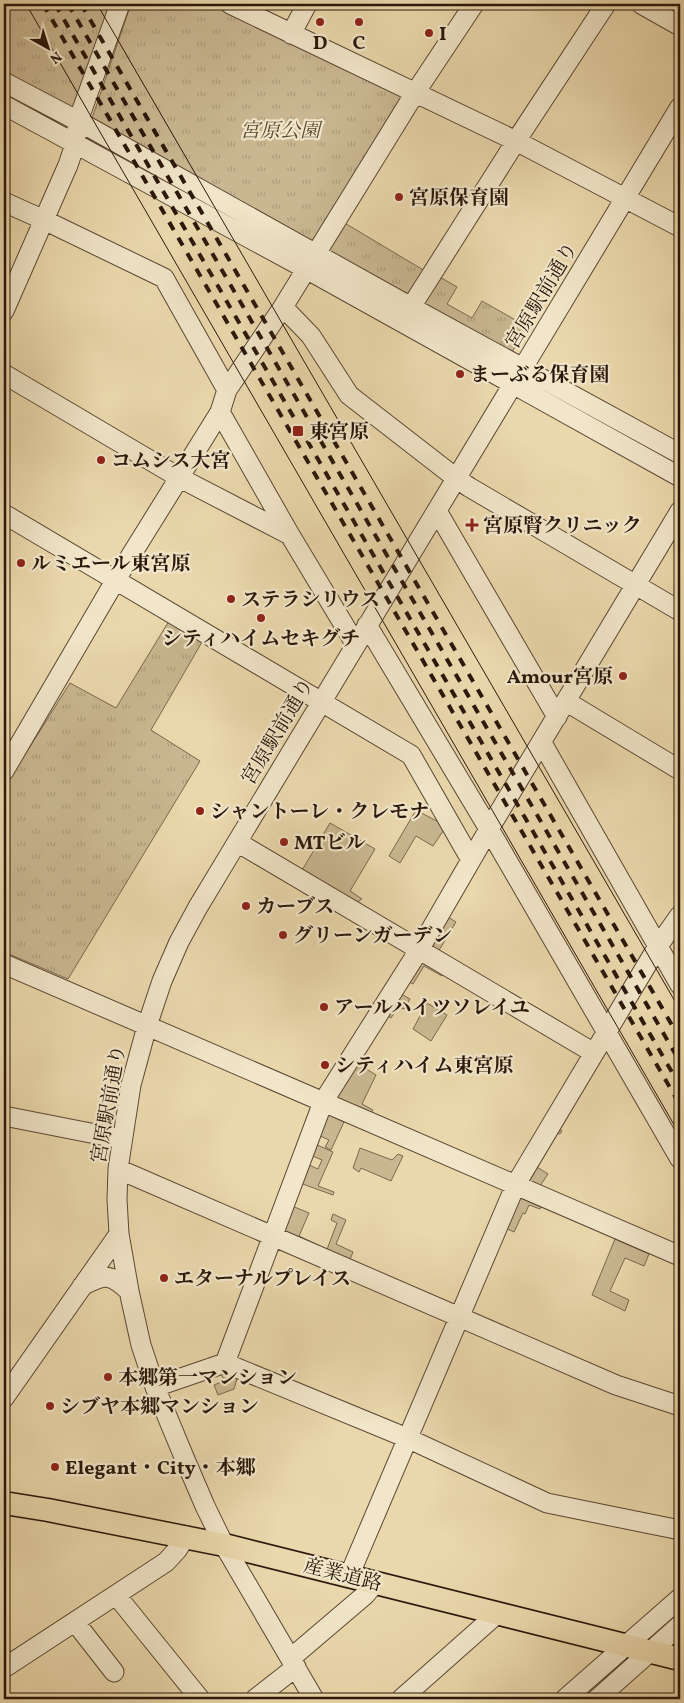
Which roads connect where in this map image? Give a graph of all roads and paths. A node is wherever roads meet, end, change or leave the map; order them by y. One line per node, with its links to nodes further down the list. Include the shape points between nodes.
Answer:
1 (120, 4): 13 (street)
2 (230, 4): 8 (street)
3 (307, 4): 8 (street)
4 (474, 4): 10 (street)
5 (606, 4): 14 (street)
6 (641, 4): 7 (street)
7 (680, 26)
8 (292, 34): 10 (street)
9 (4, 82): 13 (street)
10 (415, 92): 14 (street); 19 (street)
11 (4, 105): 13 (street)
12 (680, 107): 15 (street, 宮原駅前通り)
13 (76, 133): 17 (street, via 68,165); 19 (street)
14 (516, 141): 15 (street); 21 (street)
15 (625, 199): 18 (street); 24 (street, 宮原駅前通り)
16 (4, 202): 17 (street)
17 (44, 220): 22 (street); 25 (street, via 164,278)
18 (680, 226)
19 (311, 262): 20 (street); 21 (street); 24 (street)
20 (283, 307): 25 (street); 30 (street, via 311,336 349,395)
21 (410, 307): 24 (street)
22 (4, 311)
23 (4, 374): 29 (street)
24 (518, 376): 27 (street); 28 (street); 30 (street, 宮原駅前通り)
25 (227, 390): 26 (street)
26 (220, 412): 29 (street); 34 (street)
27 (680, 454)
28 (680, 477)
29 (180, 478): 34 (street); 35 (street)
30 (456, 478): 31 (street, 宮原駅前通り); 36 (street)
31 (437, 511): 38 (street, 宮原駅前通り); 41 (street)
32 (680, 512): 36 (street)
33 (4, 514): 35 (street)
34 (290, 535): 39 (street)
35 (115, 581): 40 (street); 43 (street)
36 (636, 586): 37 (street); 41 (street)
37 (680, 611)
38 (368, 625): 39 (street, 宮原駅前通り); 45 (street)
39 (356, 644): 40 (street, 宮原駅前通り)
40 (321, 702): 46 (street, 宮原駅前通り); 47 (street, via 411,755)
41 (562, 710): 42 (street); 44 (street)
42 (542, 743): 45 (street); 49 (street)
43 (5, 765)
44 (680, 770)
45 (489, 829): 47 (street); 54 (street)
46 (237, 842): 50 (street); 53 (street, 宮原駅前通り, via 179,942)
47 (471, 860): 50 (street)
48 (680, 915): 49 (street)
49 (658, 946): 52 (street); 54 (street)
50 (419, 950): 55 (street); 56 (street)
51 (4, 964): 53 (street)
52 (680, 985)
53 (147, 1026): 56 (street); 58 (street, 宮原駅前通り)
54 (607, 1032): 55 (street); 59 (street)
55 (594, 1053): 61 (street)
56 (323, 1102): 61 (street); 63 (street)
57 (4, 1116): 58 (street)
58 (121, 1139): 60 (street, 宮原駅前通り)
59 (680, 1159)
60 (118, 1169): 62 (street, 宮原駅前通り); 63 (street)
61 (516, 1184): 64 (street); 67 (street)
62 (119, 1234): 65 (street); 66 (street, 宮原駅前通り)
63 (273, 1236): 67 (street); 68 (street)
64 (680, 1256)
65 (82, 1286): 66 (street, via 98,1278 109,1277); 69 (street)
66 (129, 1291): 70 (street, 宮原駅前通り)
67 (460, 1316): 72 (street, via 616,1385); 73 (street)
68 (226, 1364): 70 (street); 73 (street)
69 (13, 1372): 71 (street)
70 (155, 1387): 77 (street, 宮原駅前通り)
71 (4, 1398)
72 (680, 1406)
73 (407, 1438): 75 (street, via 546,1503); 78 (street)
74 (4, 1503): 76 (main road, 産業道路)
75 (680, 1530)
76 (186, 1536): 77 (main road, 産業道路); 80 (street, via 166,1562)
77 (224, 1545): 78 (main road, 産業道路); 88 (street, 宮原駅前通り)
78 (349, 1576): 79 (main road, 産業道路)
79 (376, 1582): 82 (main road, 産業道路); 88 (street)
80 (116, 1595): 83 (street); 91 (street)
81 (680, 1598): 85 (street)
82 (498, 1613): 85 (main road, 産業道路); 94 (street)
83 (75, 1622): 89 (street); 90 (street)
84 (680, 1625): 86 (street)
85 (625, 1645): 86 (main road, 産業道路); 95 (street)
86 (650, 1651): 87 (main road, 産業道路); 96 (street)
87 (680, 1659)
88 (294, 1663): 92 (street); 93 (street, 宮原駅前通り)
89 (4, 1668)
90 (114, 1672)
91 (200, 1699)
92 (255, 1699)
93 (314, 1699)
94 (401, 1699)
95 (565, 1699)
96 (597, 1699)

